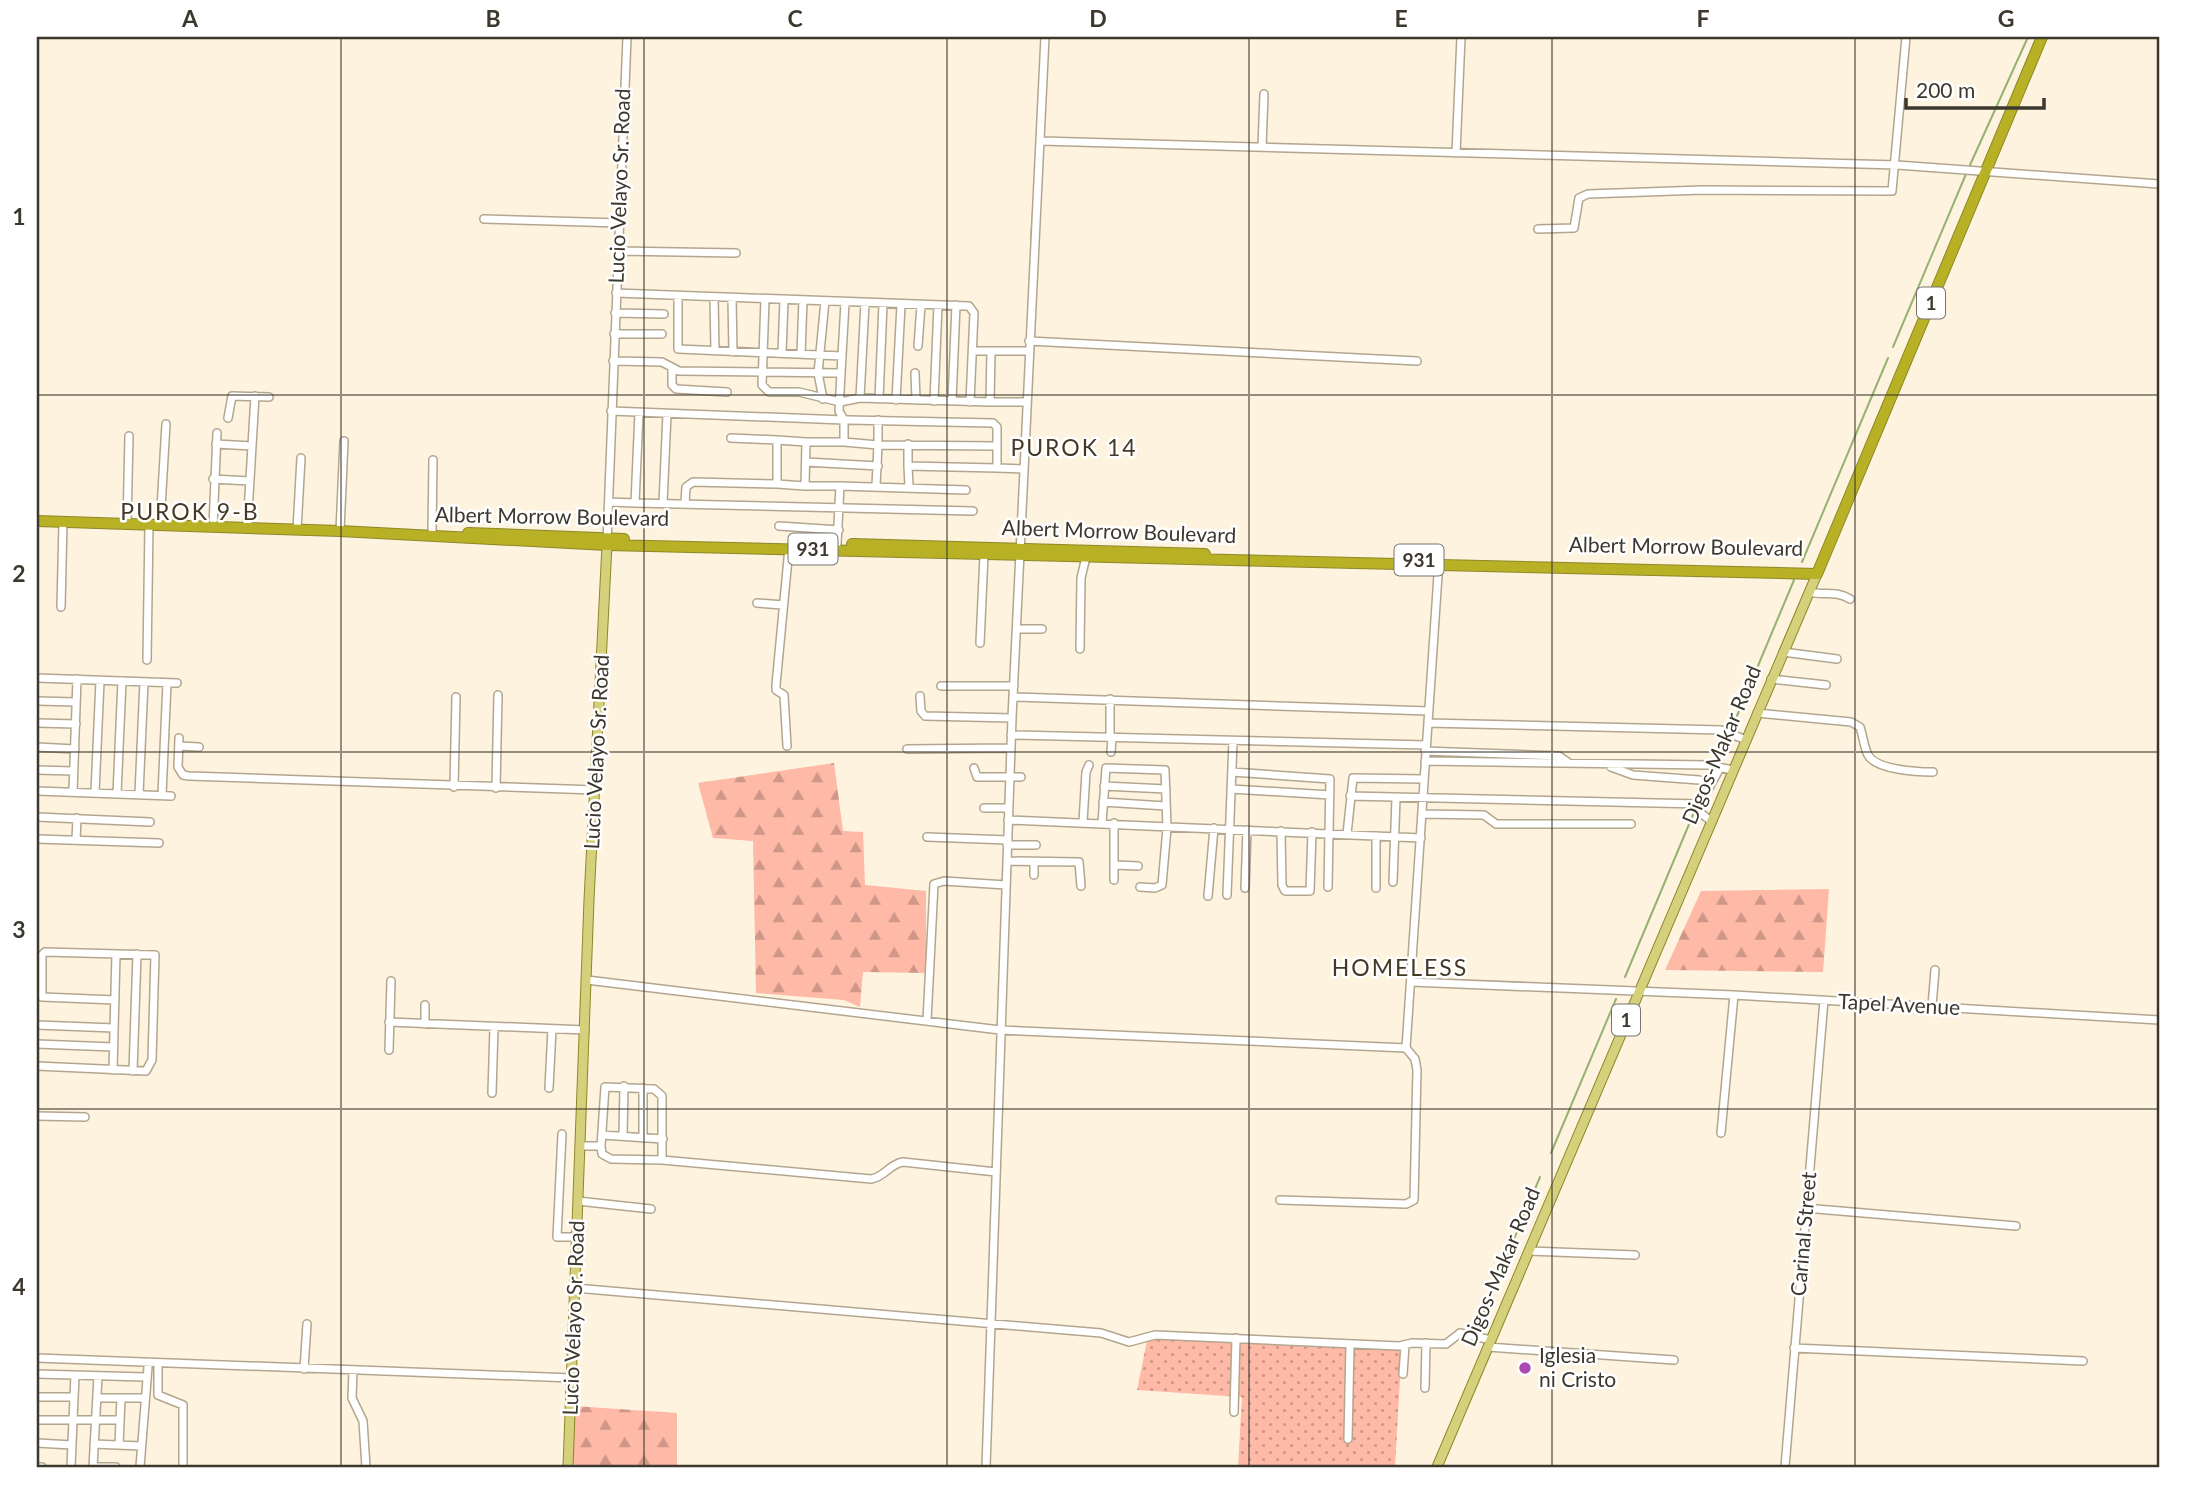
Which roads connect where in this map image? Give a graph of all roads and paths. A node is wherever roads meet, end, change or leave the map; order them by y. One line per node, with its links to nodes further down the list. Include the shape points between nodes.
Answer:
1 (626, 37): 14 (street, Lucio Velayo Sr. Road)
2 (1045, 37): 7 (street)
3 (1461, 37): 9 (street)
4 (1906, 37): 10 (street)
5 (2042, 37): 11 (highway, Digos-Makar Road / 1)
6 (1264, 94): 8 (street)
7 (1041, 141): 8 (street); 37 (street)
8 (1262, 147): 9 (street)
9 (1456, 153): 10 (street)
10 (1897, 165): 11 (street); 15 (street, via 1890,192 1588,194 1578,198 1574,228)
11 (1986, 172): 12 (street); 129 (highway, Digos-Makar Road / 1)
12 (2159, 184)
13 (484, 219): 14 (street)
14 (620, 223): 16 (street, Lucio Velayo Sr. Road)
15 (1538, 229)
16 (619, 251): 17 (street); 18 (street, Lucio Velayo Sr. Road)
17 (736, 253)
18 (616, 293): 19 (street); 33 (street, Lucio Velayo Sr. Road)
19 (678, 296): 20 (street); 39 (street, via 677,348)
20 (714, 297): 21 (street); 39 (street)
21 (732, 298): 22 (street); 43 (street)
22 (765, 299): 23 (street); 44 (street)
23 (784, 300): 24 (street); 45 (street)
24 (803, 300): 25 (street); 46 (street)
25 (825, 301): 26 (street); 47 (street)
26 (845, 303): 27 (street); 48 (street)
27 (865, 303): 28 (street); 59 (street)
28 (883, 304): 29 (street); 61 (street)
29 (901, 304): 30 (street); 62 (street)
30 (921, 304): 31 (street); 38 (street)
31 (938, 305): 32 (street); 64 (street)
32 (956, 305): 40 (street, via 973,309); 65 (street)
33 (615, 313): 34 (street); 35 (street, Lucio Velayo Sr. Road)
34 (664, 314)
35 (614, 334): 36 (street); 49 (street, Lucio Velayo Sr. Road)
36 (662, 334)
37 (1029, 341): 42 (street); 50 (street)
38 (918, 346)
39 (715, 351): 43 (street)
40 (973, 351): 41 (street); 67 (street)
41 (991, 351): 42 (street); 68 (street)
42 (1029, 351): 69 (street)
43 (733, 352): 44 (street)
44 (765, 353): 45 (street); 52 (street)
45 (782, 353): 46 (street)
46 (802, 354): 47 (street)
47 (820, 355): 48 (street); 53 (street)
48 (842, 356): 54 (street)
49 (613, 361): 51 (street, via 662,362); 70 (street, Lucio Velayo Sr. Road)
50 (1417, 361)
51 (672, 369): 52 (street); 56 (street, via 676,389)
52 (763, 371): 53 (street); 60 (street, via 766,391 799,391)
53 (818, 373): 54 (street); 60 (street)
54 (841, 373): 66 (street)
55 (915, 373): 63 (street)
56 (727, 392)
57 (255, 396): 58 (street); 73 (street, via 231,397); 87 (street)
58 (269, 397)
59 (860, 398): 61 (street); 66 (street)
60 (823, 399): 66 (street)
61 (879, 399): 62 (street)
62 (896, 400): 63 (street)
63 (916, 400): 64 (street)
64 (934, 401): 65 (street)
65 (952, 401): 67 (street)
66 (840, 402): 74 (street)
67 (970, 402): 68 (street)
68 (990, 402): 69 (street)
69 (1026, 402): 95 (street)
70 (611, 411): 71 (street); 104 (street, Lucio Velayo Sr. Road)
71 (639, 413): 72 (street); 105 (street)
72 (667, 414): 74 (street); 106 (street)
73 (228, 418)
74 (844, 420): 75 (street); 83 (street)
75 (878, 421): 86 (street); 88 (street, via 993,423)
76 (166, 424): 113 (street)
77 (217, 433): 84 (street)
78 (129, 436): 112 (street)
79 (731, 438): 80 (street)
80 (777, 440): 82 (street); 98 (street)
81 (344, 441): 119 (street)
82 (806, 442): 83 (street); 91 (street)
83 (844, 442): 86 (street)
84 (216, 444): 87 (street); 96 (street)
85 (908, 444): 86 (street); 88 (street); 93 (street)
86 (878, 445): 92 (street)
87 (252, 446): 97 (street)
88 (997, 446): 94 (street)
89 (301, 458): 117 (street)
90 (433, 460): 120 (street)
91 (806, 462): 92 (street); 99 (street)
92 (878, 466): 101 (street)
93 (908, 466): 94 (street); 102 (street)
94 (997, 468): 95 (street)
95 (1024, 469): 125 (street)
96 (213, 479): 97 (street); 115 (street)
97 (249, 481): 116 (street)
98 (777, 484): 99 (street); 107 (street, via 693,482 687,487)
99 (805, 486): 100 (street)
100 (840, 486): 101 (street); 108 (street)
101 (876, 486): 102 (street)
102 (909, 486): 103 (street)
103 (966, 490)
104 (609, 502): 105 (street); 122 (street, Lucio Velayo Sr. Road)
105 (635, 503): 106 (street)
106 (663, 503): 107 (street)
107 (685, 503): 108 (street)
108 (840, 507): 109 (street); 118 (street)
109 (973, 511)
110 (37, 521): 111 (highway, Albert Morrow Boulevard / 931)
111 (63, 522): 112 (highway, Albert Morrow Boulevard / 931); 134 (street)
112 (128, 524): 113 (highway, Albert Morrow Boulevard / 931)
113 (155, 525): 115 (highway, Albert Morrow Boulevard / 931); 141 (street)
114 (779, 526): 118 (street)
115 (213, 527): 116 (highway, Albert Morrow Boulevard / 931)
116 (247, 529): 117 (highway, Albert Morrow Boulevard / 931)
117 (297, 530): 119 (highway, Albert Morrow Boulevard / 931)
118 (839, 530): 123 (street)
119 (340, 531): 121 (highway, Albert Morrow Boulevard / 931)
120 (432, 532): 121 (highway, Albert Morrow Boulevard / 931); 122 (highway, Albert Morrow Boulevard / 931)
121 (418, 535): 122 (highway, Albert Morrow Boulevard / 931)
122 (607, 542): 123 (highway, Albert Morrow Boulevard / 931); 124 (highway, Albert Morrow Boulevard / 931); 202 (main road, Lucio Velayo Sr. Road)
123 (837, 544): 125 (highway, Albert Morrow Boulevard / 931)
124 (789, 548): 126 (highway, Albert Morrow Boulevard / 931); 133 (street)
125 (1019, 552): 126 (highway, Albert Morrow Boulevard / 931); 127 (highway, Albert Morrow Boulevard / 931); 128 (highway, Albert Morrow Boulevard / 931); 135 (street)
126 (984, 555): 137 (street)
127 (1086, 557): 128 (highway, Albert Morrow Boulevard / 931); 138 (street, via 1081,575)
128 (1436, 563): 129 (highway, Albert Morrow Boulevard / 931); 160 (street)
129 (1818, 572): 130 (main road, Digos-Makar Road / 1)
130 (1809, 593): 131 (street, via 1838,593); 139 (main road, Digos-Makar Road / 1)
131 (1850, 599)
132 (757, 603): 133 (street)
133 (783, 605): 170 (street, via 776,690 784,695)
134 (61, 607)
135 (1017, 629): 136 (street); 152 (street)
136 (1042, 629)
137 (980, 643)
138 (1080, 649)
139 (1783, 652): 140 (street); 144 (main road, Digos-Makar Road / 1)
140 (1837, 659)
141 (147, 660)
142 (37, 678): 143 (street)
143 (78, 679): 145 (street); 159 (street)
144 (1771, 679): 150 (street); 161 (main road, Digos-Makar Road / 1)
145 (100, 681): 146 (street); 205 (street)
146 (121, 681): 147 (street); 206 (street)
147 (144, 682): 148 (street); 207 (street)
148 (167, 683): 149 (street); 209 (street)
149 (177, 684)
150 (1826, 685)
151 (941, 686): 152 (street)
152 (1014, 686): 156 (street)
153 (498, 695): 199 (street)
154 (920, 696): 162 (street, via 920,711 925,716)
155 (456, 697): 197 (street)
156 (1013, 697): 157 (street); 162 (street)
157 (1110, 699): 160 (street); 167 (street)
158 (37, 701): 159 (street)
159 (76, 702): 165 (street)
160 (1429, 711): 164 (street)
161 (1757, 713): 168 (main road, Digos-Makar Road / 1); 189 (street, via 1851,722 1860,727 1874,761 1908,771)
162 (1012, 718): 166 (street)
163 (37, 723): 165 (street)
164 (1428, 723): 168 (street, via 1721,730); 174 (street)
165 (75, 724): 175 (street)
166 (1011, 735): 167 (street); 173 (street)
167 (1111, 738): 169 (street); 177 (street)
168 (1746, 740): 186 (main road, Digos-Makar Road / 1)
169 (1233, 741): 174 (street); 188 (street)
170 (787, 746)
171 (37, 747): 175 (street)
172 (199, 747): 197 (street, via 179,742 179,771 189,776)
173 (1011, 748): 176 (street); 191 (street)
174 (1426, 748): 178 (street); 179 (street, via 1559,756)
175 (75, 749): 187 (street)
176 (907, 749)
177 (1111, 752)
178 (1425, 761): 179 (street); 193 (street)
179 (1569, 763): 182 (street)
180 (1089, 765): 225 (street)
181 (1632, 765): 182 (street); 184 (street); 190 (street)
182 (1607, 766): 190 (street)
183 (974, 768): 191 (street, via 977,777)
184 (1720, 768): 186 (street); 195 (street)
185 (37, 770): 187 (street)
186 (1732, 770): 198 (main road, Digos-Makar Road / 1)
187 (74, 771): 204 (street)
188 (1232, 772): 201 (street); 208 (street, via 1328,778)
189 (1933, 772)
190 (1633, 775): 194 (street)
191 (1010, 777): 192 (street); 218 (street)
192 (1021, 778)
193 (1424, 779): 211 (street, via 1356,776); 213 (street)
194 (1699, 779)
195 (1712, 783): 198 (street); 215 (street)
196 (1104, 786): 200 (street); 200 (street, via 1109,767 1164,770); 214 (street)
197 (454, 787): 199 (street)
198 (1725, 787): 223 (main road, Digos-Makar Road / 1)
199 (496, 788): 202 (street)
200 (1166, 789): 216 (street)
201 (1231, 789): 208 (street); 231 (street)
202 (595, 790): 264 (main road, Lucio Velayo Sr. Road)
203 (37, 791): 204 (street)
204 (73, 792): 205 (street)
205 (95, 793): 206 (street)
206 (117, 794): 207 (street)
207 (139, 794): 209 (street)
208 (1330, 795): 235 (street)
209 (162, 796): 210 (street)
210 (171, 796)
211 (1350, 796): 212 (street); 236 (street)
212 (1396, 798): 213 (street); 239 (street)
213 (1423, 799): 215 (street); 219 (street)
214 (1103, 802): 216 (street); 226 (street)
215 (1700, 804): 223 (street, via 1698,811)
216 (1166, 806): 229 (street)
217 (984, 808): 218 (street)
218 (1008, 808): 222 (street)
219 (1423, 814): 228 (street, via 1484,815 1496,824); 240 (street)
220 (37, 817): 221 (street)
221 (77, 818): 224 (street); 242 (street)
222 (1008, 820): 225 (street); 243 (street)
223 (1711, 821): 267 (main road, Digos-Makar Road / 1)
224 (150, 822)
225 (1083, 822): 226 (street)
226 (1102, 823): 227 (street)
227 (1114, 823): 229 (street); 248 (street)
228 (1631, 824)
229 (1167, 828): 230 (street); 255 (street, via 1162,885)
230 (1214, 828): 231 (street); 260 (street)
231 (1230, 829): 232 (street); 259 (street)
232 (1247, 830): 233 (street); 257 (street)
233 (1281, 831): 234 (street); 234 (street, via 1282,885 1290,892 1310,891)
234 (1312, 832): 235 (street)
235 (1329, 833): 236 (street); 256 (street)
236 (1347, 834): 237 (street)
237 (1376, 835): 239 (street); 258 (street)
238 (927, 837): 243 (street)
239 (1395, 837): 240 (street); 252 (street)
240 (1422, 838): 266 (street)
241 (37, 839): 242 (street)
242 (76, 840): 244 (street)
243 (1007, 842): 245 (street); 246 (street)
244 (159, 844)
245 (1036, 845)
246 (1007, 861): 247 (street); 253 (street)
247 (1034, 862): 250 (street); 254 (street, via 1079,862)
248 (1115, 865): 249 (street); 251 (street)
249 (1138, 866)
250 (1034, 875)
251 (1114, 880)
252 (1393, 882)
253 (1006, 885): 274 (street, via 934,884); 282 (street)
254 (1081, 886)
255 (1140, 887)
256 (1328, 887)
257 (1245, 888)
258 (1376, 888)
259 (1227, 895)
260 (1208, 896)
261 (117, 954): 262 (street); 269 (street); 269 (street, via 44,952 41,968 42,997)
262 (137, 954): 289 (street); 289 (street, via 155,955 156,962 151,1066)
263 (1935, 971): 272 (street)
264 (587, 980): 274 (street); 281 (main road, Lucio Velayo Sr. Road)
265 (391, 981): 275 (street)
266 (1411, 982): 267 (street, Tapel Avenue); 285 (street)
267 (1639, 991): 268 (street, Tapel Avenue); 312 (main road, Digos-Makar Road / 1)
268 (1734, 995): 270 (street, Tapel Avenue); 296 (street)
269 (115, 1000): 279 (street)
270 (1824, 1000): 272 (street, Tapel Avenue); 308 (street, Carinal Street)
271 (425, 1005): 276 (street)
272 (1932, 1006): 273 (street, Tapel Avenue)
273 (2159, 1020)
274 (927, 1021): 282 (street)
275 (389, 1022): 276 (street); 286 (street)
276 (425, 1024): 278 (street)
277 (37, 1025): 279 (street)
278 (494, 1027): 280 (street); 293 (street)
279 (114, 1028): 284 (street)
280 (552, 1029): 281 (street); 291 (street)
281 (585, 1030): 302 (main road, Lucio Velayo Sr. Road)
282 (1000, 1030): 285 (street); 305 (street)
283 (37, 1044): 284 (street)
284 (113, 1047): 288 (street)
285 (1406, 1048): 306 (street, via 1417,1070 1413,1202)
286 (389, 1050)
287 (37, 1066): 288 (street)
288 (113, 1070): 289 (street)
289 (133, 1071)
290 (624, 1086): 292 (street); 298 (street, via 605,1087); 299 (street)
291 (549, 1088)
292 (643, 1088): 300 (street); 301 (street, via 658,1090 663,1096)
293 (492, 1093)
294 (37, 1116): 295 (street)
295 (85, 1117)
296 (1721, 1133)
297 (562, 1134): 311 (street, via 557,1237)
298 (602, 1135): 299 (street); 303 (street)
299 (623, 1136): 300 (street)
300 (643, 1138): 301 (street)
301 (663, 1139): 304 (street)
302 (581, 1146): 303 (street); 307 (main road, Lucio Velayo Sr. Road)
303 (601, 1146): 304 (street, via 611,1159)
304 (662, 1160): 305 (street, via 870,1179 903,1162)
305 (996, 1172): 316 (street)
306 (1280, 1200)
307 (578, 1201): 309 (street); 311 (main road, Lucio Velayo Sr. Road)
308 (1805, 1208): 310 (street); 322 (street, Carinal Street)
309 (651, 1209)
310 (2016, 1226)
311 (577, 1237): 314 (main road, Lucio Velayo Sr. Road)
312 (1529, 1251): 313 (street); 320 (main road, Digos-Makar Road / 1)
313 (1635, 1255)
314 (575, 1288): 316 (street); 335 (main road, Lucio Velayo Sr. Road)
315 (307, 1324): 328 (street)
316 (991, 1326): 317 (street, via 1101,1334 1129,1342 1155,1335); 360 (street)
317 (1236, 1338): 318 (street); 342 (street)
318 (1350, 1343): 321 (street); 347 (street)
319 (1426, 1343): 320 (street, via 1450,1343 1460,1333); 321 (street); 336 (street)
320 (1490, 1344): 324 (street, via 1513,1352); 361 (main road, Digos-Makar Road / 1)
321 (1405, 1345): 331 (street)
322 (1794, 1348): 325 (street); 362 (street, Carinal Street)
323 (37, 1358): 326 (street)
324 (1674, 1360)
325 (2083, 1362)
326 (158, 1363): 328 (street); 353 (street, via 158,1395 183,1405)
327 (148, 1367): 334 (street)
328 (304, 1369): 329 (street)
329 (353, 1371): 335 (street); 358 (street, via 352,1398 363,1421)
330 (37, 1374): 332 (street)
331 (1403, 1374)
332 (75, 1375): 333 (street); 338 (street)
333 (98, 1376): 334 (street); 339 (street)
334 (145, 1377): 341 (street)
335 (572, 1378): 359 (main road, Lucio Velayo Sr. Road)
336 (1425, 1388)
337 (37, 1396): 338 (street)
338 (74, 1397): 346 (street)
339 (97, 1398): 340 (street); 344 (street)
340 (121, 1398): 341 (street); 345 (street)
341 (144, 1398): 352 (street)
342 (1234, 1412)
343 (37, 1420): 346 (street)
344 (96, 1420): 345 (street); 346 (street); 350 (street)
345 (120, 1420): 351 (street)
346 (73, 1421): 349 (street)
347 (1348, 1440)
348 (37, 1443): 349 (street)
349 (72, 1444): 354 (street)
350 (94, 1444): 351 (street); 355 (street)
351 (119, 1446): 352 (street)
352 (141, 1446): 357 (street)
353 (183, 1462)
354 (71, 1467)
355 (93, 1467): 356 (street)
356 (116, 1467)
357 (141, 1467)
358 (366, 1467)
359 (568, 1467)
360 (986, 1467)
361 (1437, 1467)
362 (1785, 1467)

